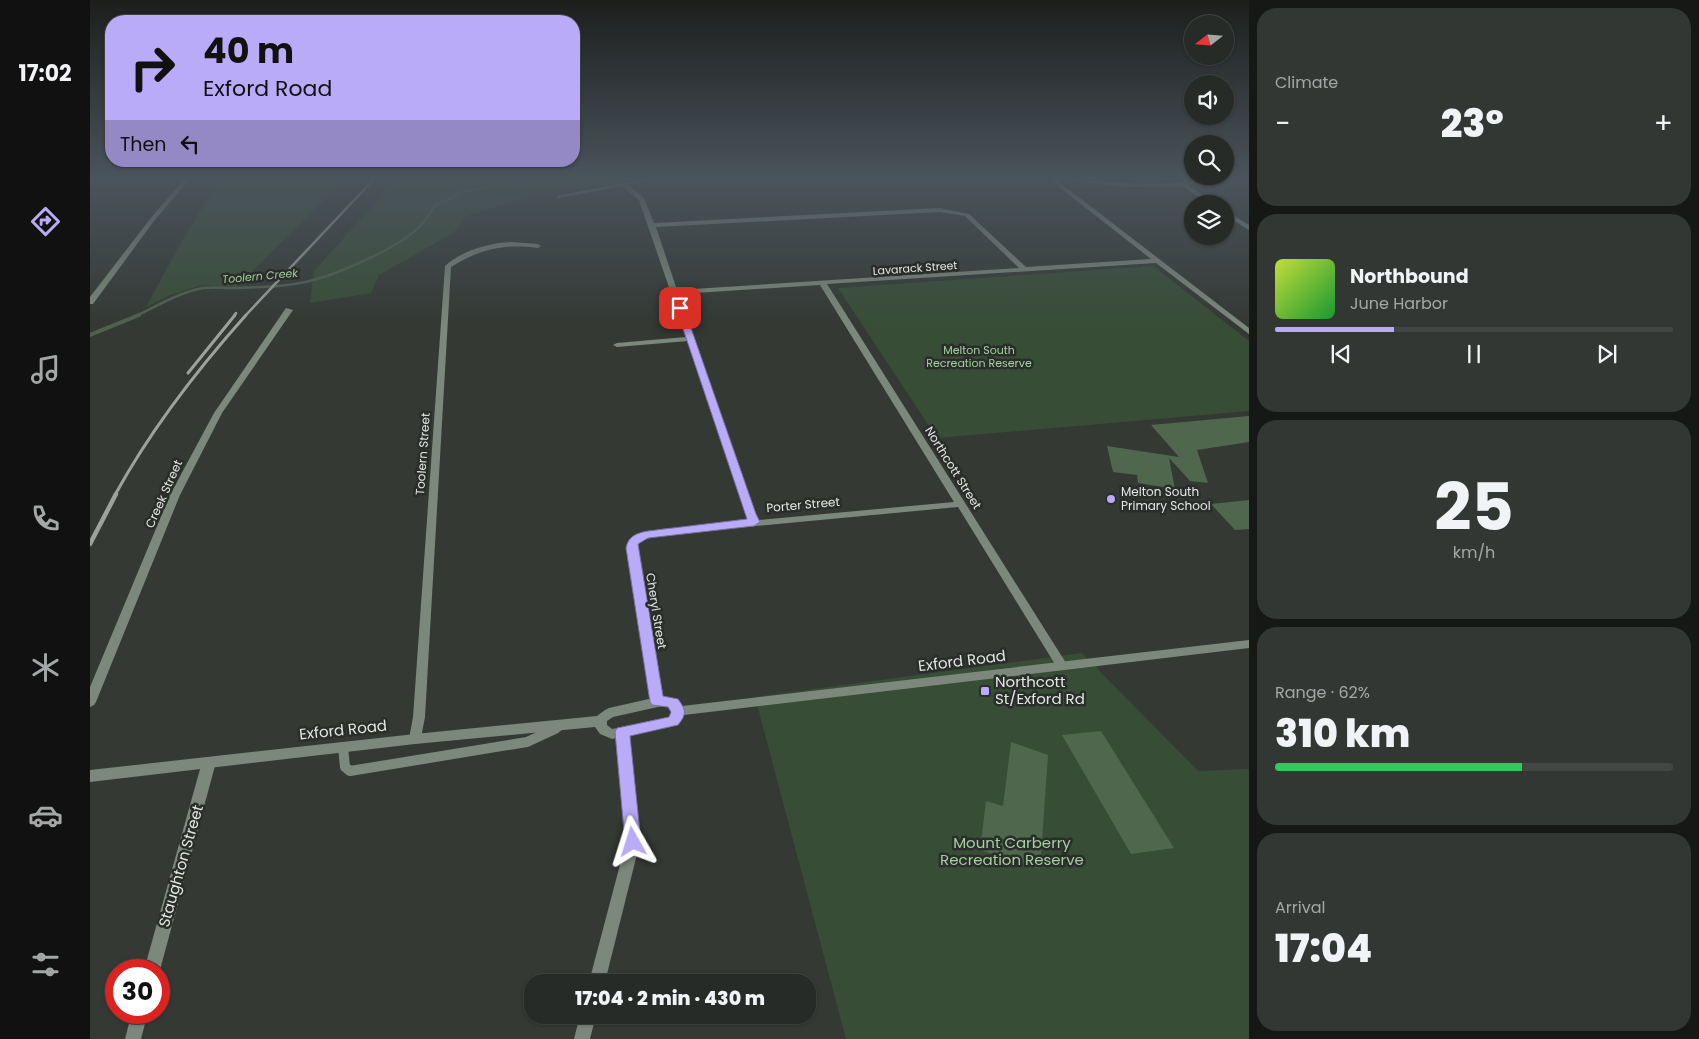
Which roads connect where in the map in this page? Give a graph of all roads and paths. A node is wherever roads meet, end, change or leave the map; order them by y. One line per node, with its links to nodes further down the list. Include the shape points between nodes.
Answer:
1 (146, 227): 10 (street)
2 (653, 227): 9 (street)
3 (979, 227): 7 (street)
4 (1114, 227): 6 (street)
5 (538, 246): 26 (street, Toolern Street, via 509,243 495,246 460,258 448,266 419,717)
6 (1157, 261): 7 (street, Lavarack Street); 12 (street)
7 (1025, 270): 8 (street, Lavarack Street)
8 (823, 284): 9 (street, Lavarack Street); 15 (street, Northcott Street)
9 (675, 292): 13 (street)
10 (90, 302)
11 (289, 310): 20 (street, Creek Street, via 232,392 190,465)
12 (1249, 332)
13 (690, 339): 14 (street); 16 (street)
14 (617, 344)
15 (961, 504): 16 (street, Porter Street); 19 (street, Northcott Street)
16 (754, 522): 17 (street, Porter Street)
17 (648, 534): 21 (street, Cheryl Street, via 636,539 632,548)
18 (1249, 644): 19 (street, Exford Road)
19 (1062, 666): 22 (street, Exford Road)
20 (90, 702)
21 (657, 702): 22 (street, via 673,703); 23 (street, Exford Road, via 609,713)
22 (678, 711): 25 (street, Exford Road, via 673,721)
23 (600, 721): 24 (street, Exford Road); 25 (street, via 607,733)
24 (565, 724): 26 (street, Exford Road); 27 (lane, via 527,742 350,771 345,767)
25 (622, 732): 31 (street, via 633,842)
26 (414, 739): 27 (street, Exford Road)
27 (343, 747): 28 (street, Exford Road)
28 (209, 762): 29 (street, Exford Road); 30 (street, Staughton Street)
29 (90, 776)
30 (155, 959)
31 (599, 974)
32 (137, 1024): 34 (street)
33 (586, 1024): 35 (street)
34 (133, 1039)
35 (582, 1039)

